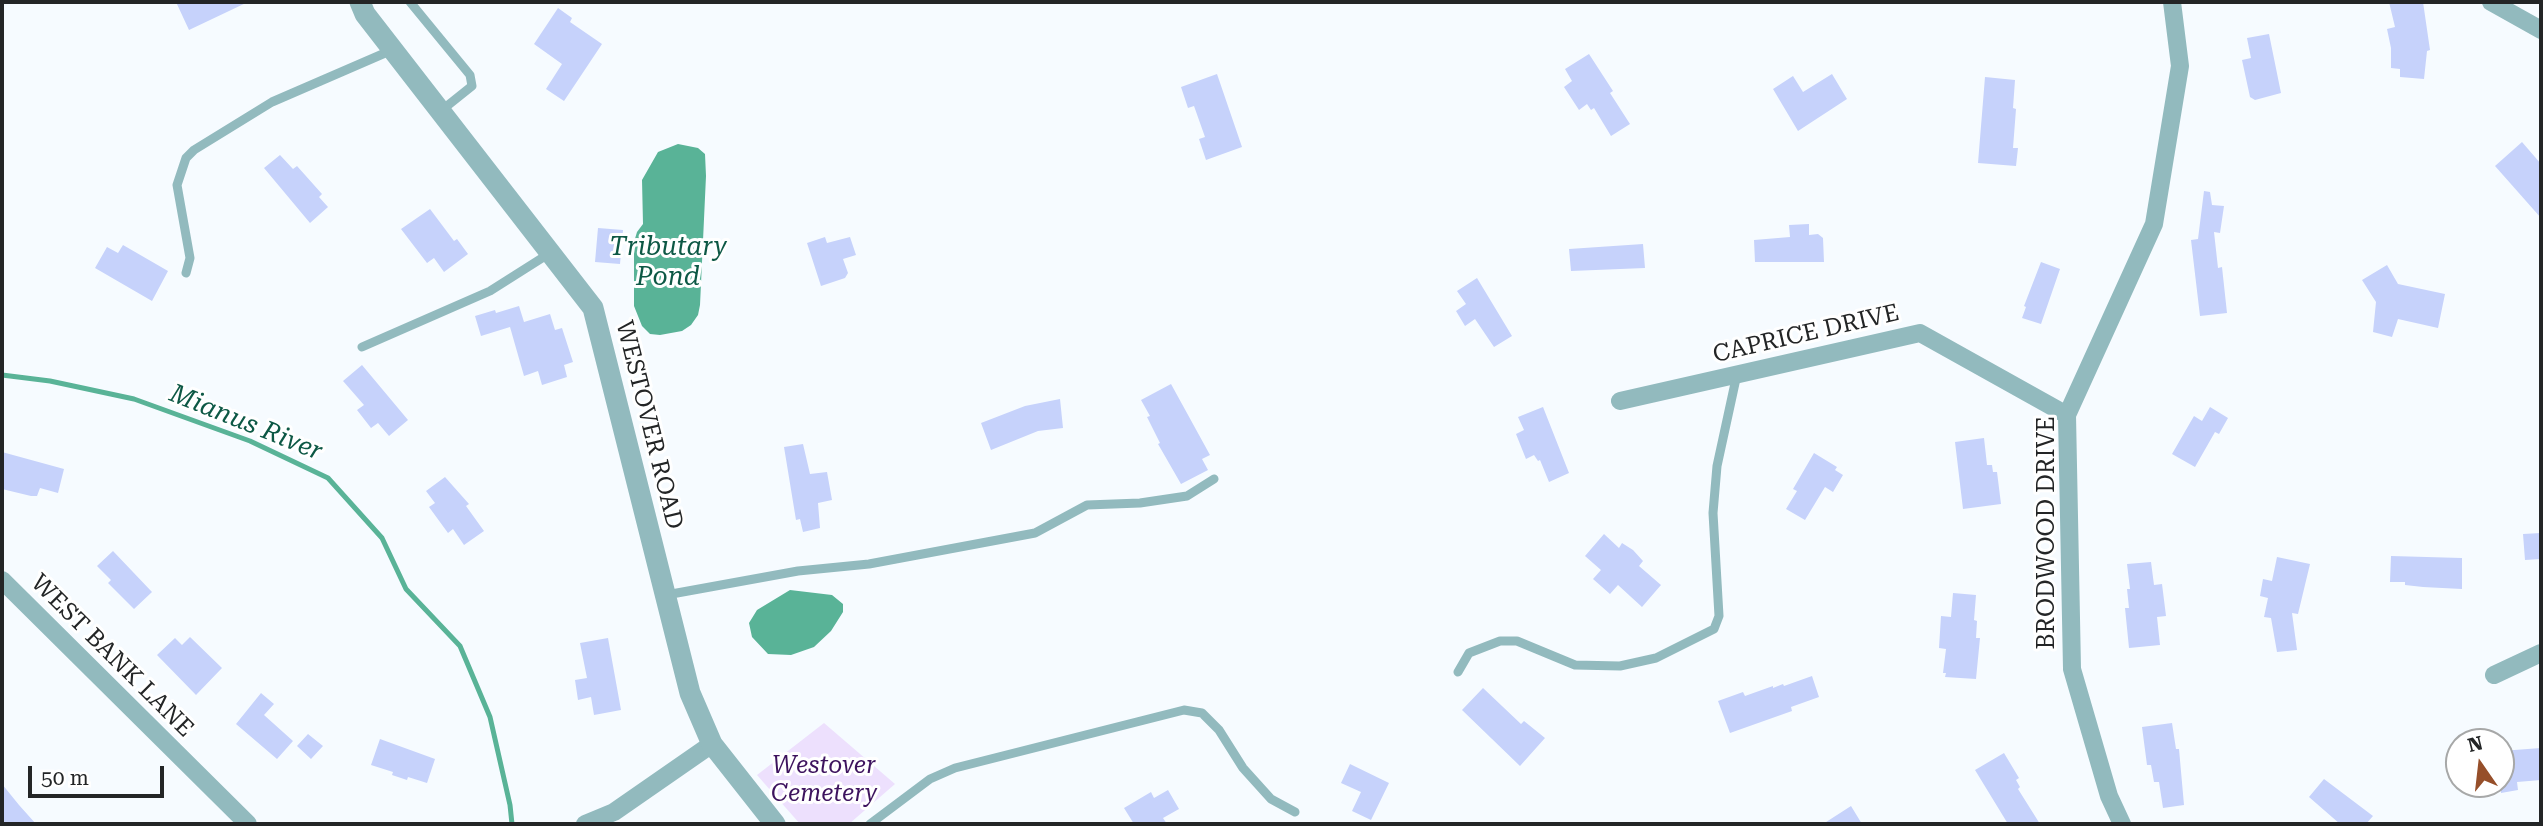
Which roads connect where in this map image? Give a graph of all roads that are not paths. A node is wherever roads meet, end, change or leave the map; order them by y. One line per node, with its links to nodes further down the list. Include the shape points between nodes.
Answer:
1 (360, 2): 6 (street, WESTOVER ROAD)
2 (410, 2): 7 (lane, via 470,75 472,86)
3 (2172, 2): 13 (street, BRODWOOD DRIVE, via 2180,66 2154,224)
4 (2491, 2): 5 (street)
5 (2541, 30)
6 (392, 50): 7 (street, WESTOVER ROAD); 9 (lane, via 272,102 186,158 177,185 190,258)
7 (440, 111): 8 (street, WESTOVER ROAD)
8 (550, 253): 10 (lane, via 490,291); 16 (street, WESTOVER ROAD, via 593,308)
9 (186, 273)
10 (362, 347)
11 (1737, 374): 12 (street, CAPRICE DRIVE); 13 (street, CAPRICE DRIVE, via 1920,333); 18 (lane, via 1717,466 1713,513 1719,616 1714,629 1656,659 1620,666 1575,665 1517,641 1500,640 1469,653)
12 (1620, 401)
13 (2067, 415): 26 (street, BRODWOOD DRIVE, via 2072,669 2109,796)
14 (1214, 479): 16 (lane, via 1188,496 1087,505 1035,533)
15 (2, 580): 22 (street, WEST BANK LANE)
16 (666, 595): 20 (street, WESTOVER ROAD, via 690,693)
17 (2541, 653): 19 (street)
18 (1458, 672)
19 (2494, 675)
20 (712, 744): 23 (street, via 614,813); 24 (street, WESTOVER ROAD)
21 (1295, 812): 25 (lane, via 1271,799 1202,713 1184,710 955,768 930,779)
22 (248, 824)
23 (585, 824)
24 (775, 824)
25 (870, 824)
26 (2122, 824)

